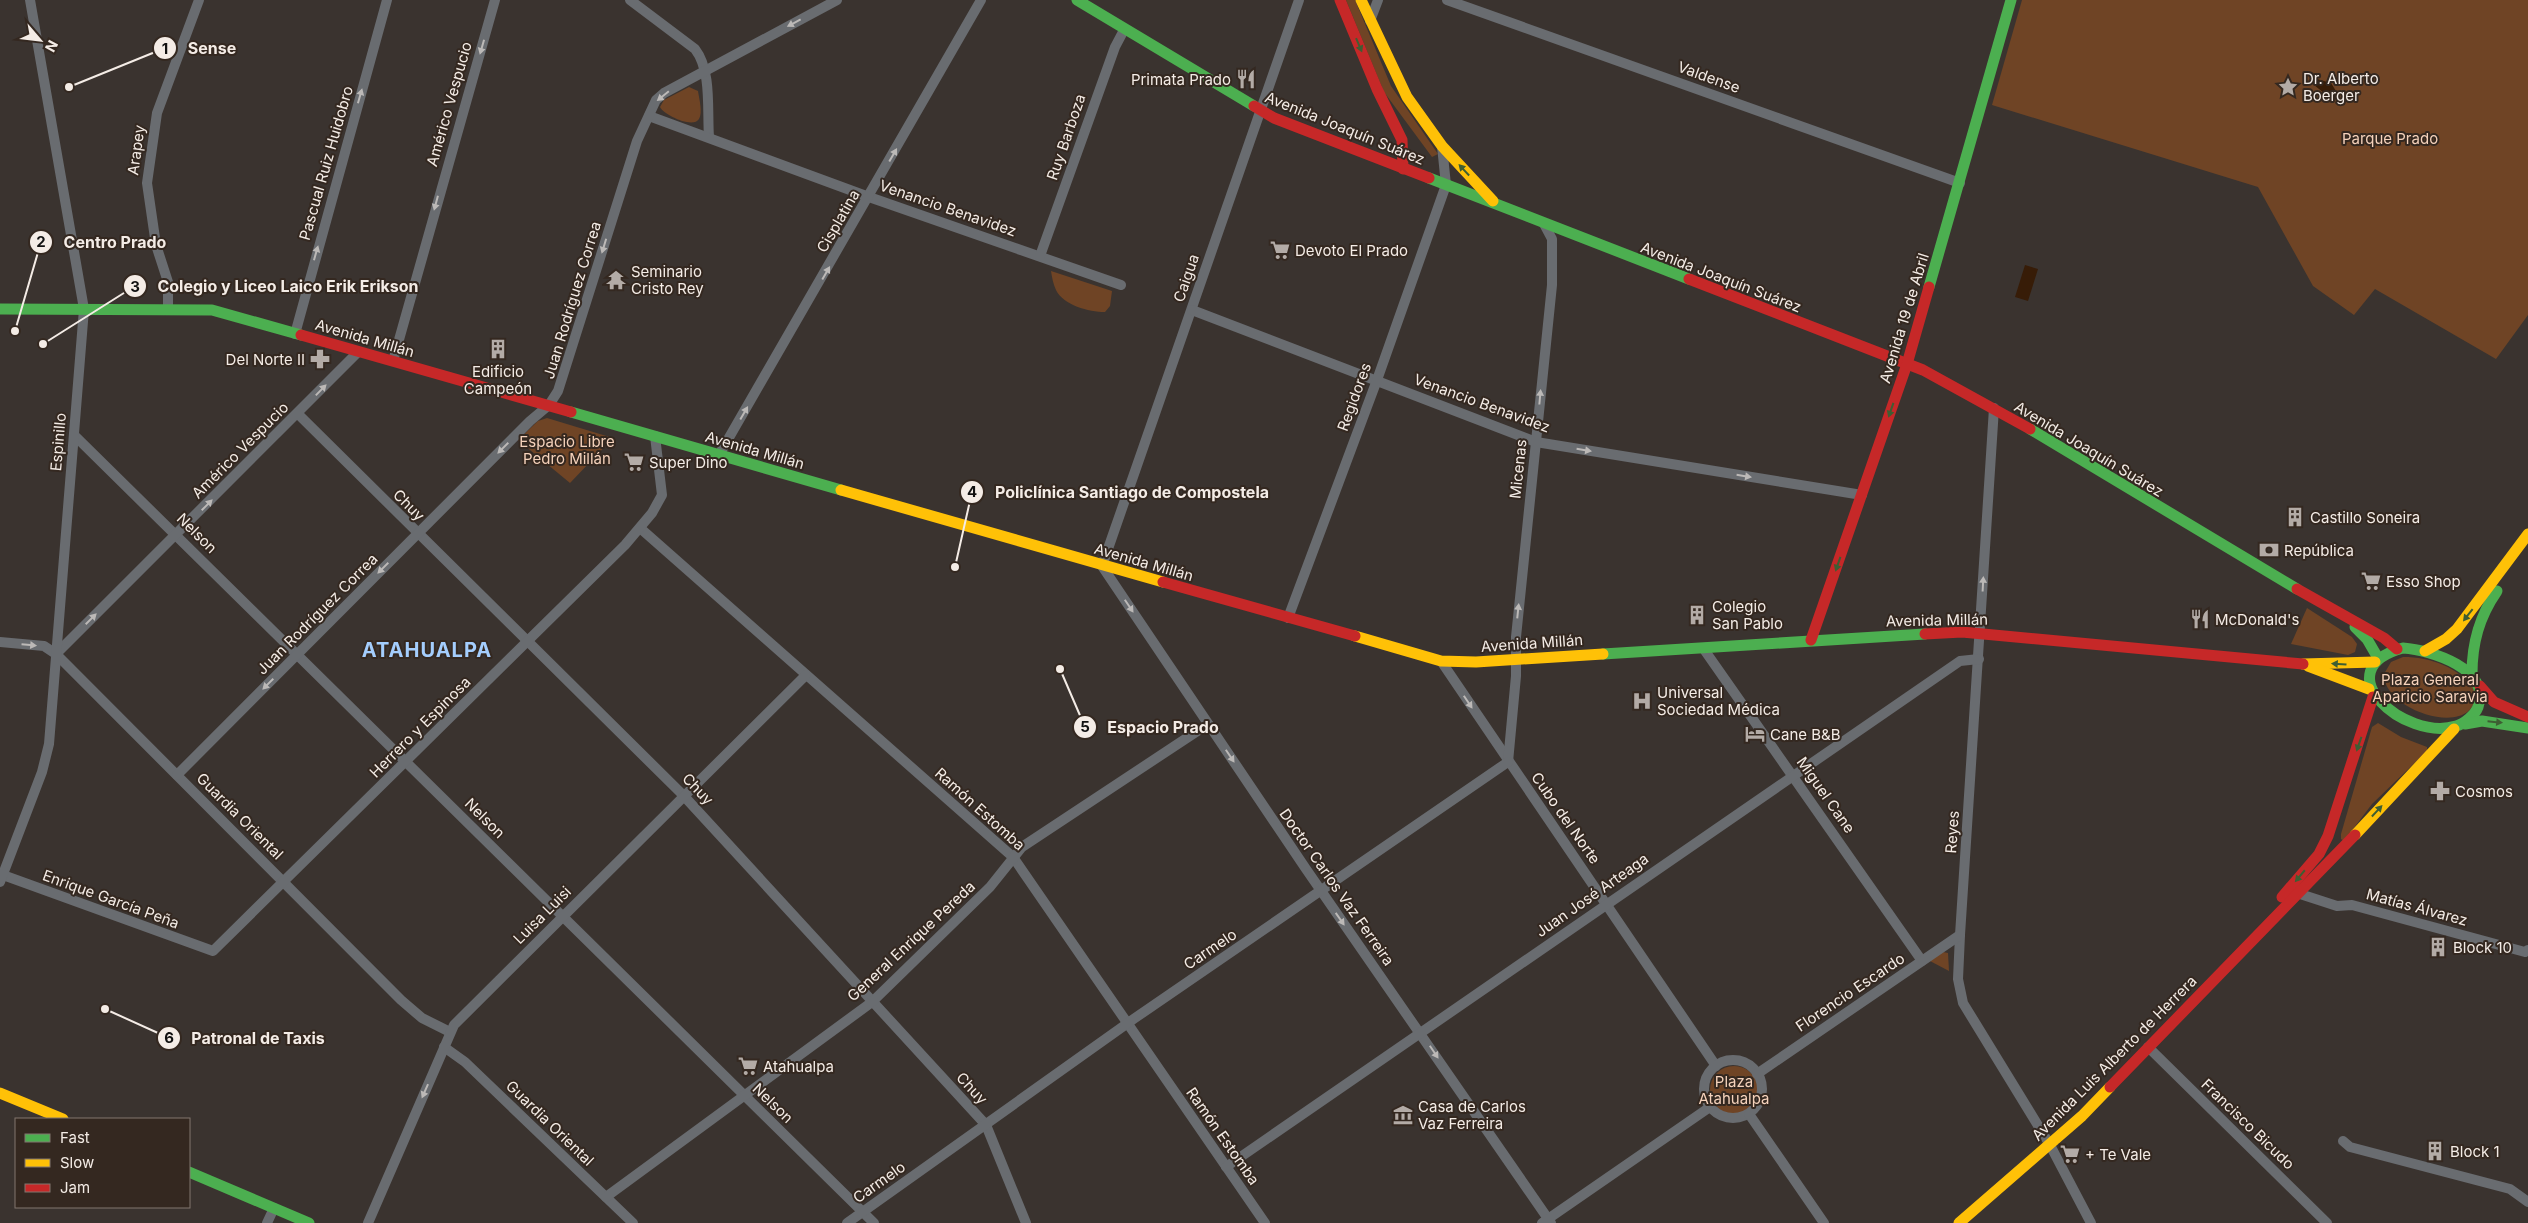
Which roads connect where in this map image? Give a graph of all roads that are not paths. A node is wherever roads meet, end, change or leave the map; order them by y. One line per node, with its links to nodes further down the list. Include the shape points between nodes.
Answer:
1 (30, 0): 31 (street, Espinillo)
2 (199, 0): 32 (street, Arapey, via 157,113 147,184 156,245 168,282)
3 (387, 0): 34 (street, Pascual Ruiz Huidobro, one-way to 3)
4 (495, 0): 36 (street, Américo Vespucio, one-way to 36)
5 (630, 0): 17 (street, via 695,49)
6 (837, 0): 17 (street, Juan Rodríguez Correa, one-way to 17)
7 (981, 0): 25 (street, Cisplatina, one-way to 7)
8 (1076, 0): 16 (main road, Avenida Joaquín Suárez)
9 (1299, 0): 18 (street, Caigua)
10 (1340, 0): 22 (main road, one-way to 22, via 1377,89 1396,123 1402,140)
11 (1361, 0): 15 (main road)
12 (1378, 0): 15 (street)
13 (1447, 0): 23 (street, Valdense)
14 (2011, 0): 23 (main road, Avenida 19 de Abril)
15 (1370, 21): 21 (main road, via 1407,97)
16 (1124, 30): 18 (main road, Avenida Joaquín Suárez); 28 (street, Ruy Barboza, via 1111,55)
17 (705, 72): 19 (street, Juan Rodríguez Correa, one-way to 19, via 664,93 656,100); 20 (street)
18 (1259, 110): 22 (main road, Avenida Joaquín Suárez); 33 (street, Caigua)
19 (649, 116): 20 (street, Venancio Benavidez); 39 (street, Juan Rodríguez Correa, one-way to 39, via 637,142 558,391)
20 (709, 138): 25 (street, Venancio Benavidez)
21 (1442, 146): 24 (street); 26 (main road, one-way to 21)
22 (1403, 169): 24 (main road, Avenida Joaquín Suárez)
23 (1960, 183): 37 (main road, Avenida 19 de Abril)
24 (1446, 185): 26 (main road, Avenida Joaquín Suárez); 38 (street, Regidores)
25 (869, 198): 28 (street, Venancio Benavidez); 45 (street, Cisplatina, one-way to 25)
26 (1497, 206): 27 (main road, Avenida Joaquín Suárez)
27 (1544, 224): 37 (main road, Avenida Joaquín Suárez); 44 (street, Micenas, one-way to 27, via 1554,250)
28 (1040, 256): 29 (street, Venancio Benavidez)
29 (1121, 285)
30 (0, 309): 31 (main road, Avenida Millán)
31 (84, 309): 32 (main road, Avenida Millán); 42 (street, Espinillo)
32 (168, 309): 34 (main road, Avenida Millán, via 212,310)
33 (1192, 310): 38 (street, Venancio Benavidez); 52 (street, Caigua)
34 (295, 334): 35 (main road, Avenida Millán)
35 (358, 352): 36 (main road, Avenida Millán); 41 (street, Américo Vespucio, one-way to 35)
36 (393, 361): 39 (main road, Avenida Millán)
37 (1907, 364): 40 (main road, Avenida Joaquín Suárez); 46 (main road, Avenida 19 de Abril, one-way to 46)
38 (1377, 380): 44 (street, Venancio Benavidez); 54 (street, Regidores)
39 (549, 405): 43 (main road, Avenida Millán); 48 (street, Juan Rodríguez Correa, one-way to 48)
40 (1994, 408): 53 (main road, Avenida Joaquín Suárez); 55 (street, Reyes, one-way to 40)
41 (298, 414): 48 (street, Chuy); 50 (street, Américo Vespucio, one-way to 41)
42 (74, 435): 50 (street, Nelson); 62 (street, Espinillo)
43 (655, 436): 45 (main road, Avenida Millán); 47 (street, Herrero y Espinosa, via 662,495)
44 (1536, 442): 46 (street, Venancio Benavidez, one-way to 46); 64 (street, Micenas, one-way to 44)
45 (719, 455): 52 (main road, Avenida Millán)
46 (1862, 495): 56 (main road, Avenida 19 de Abril, one-way to 56)
47 (640, 528): 57 (street, Herrero y Espinosa); 69 (street, Ramón Estomba)
48 (417, 534): 57 (street, Chuy); 63 (street, Juan Rodríguez Correa, one-way to 63)
49 (2528, 534): 61 (main road, one-way to 61, via 2457,629)
50 (177, 535): 62 (street, Américo Vespucio, one-way to 50); 63 (street, Nelson)
51 (2528, 549): 70 (main road, via 2491,598 2478,624)
52 (1102, 566): 54 (main road, Avenida Millán); 74 (street, Doctor Carlos Vaz Ferreira, one-way to 74)
53 (2340, 614): 60 (main road, Avenida Joaquín Suárez, via 2384,638); 66 (main road, Avenida Joaquín Suárez, via 2367,639)
54 (1288, 618): 67 (main road, Avenida Millán)
55 (1980, 632): 56 (main road, Avenida Millán); 65 (street, Reyes); 68 (main road, Avenida Millán)
56 (1811, 640): 59 (main road, Avenida Millán)
57 (528, 641): 77 (street, Herrero y Espinosa); 82 (street, Chuy)
58 (0, 642): 62 (street, Guardia Oriental, one-way to 62, via 44,646)
59 (1703, 648): 64 (main road, Avenida Millán); 79 (street, Miguel Cane)
60 (2397, 650): 61 (main road); 66 (main road)
61 (2425, 651): 70 (main road, via 2456,662)
62 (56, 654): 80 (street, Guardia Oriental); 85 (street, Espinillo, via 47,756)
63 (297, 655): 77 (street, Nelson); 80 (street, Juan Rodríguez Correa, one-way to 80)
64 (1516, 659): 67 (main road, Avenida Millán); 78 (street)
65 (1979, 659): 79 (street, Juan José Arteaga, via 1960,661); 91 (street, Reyes)
66 (2376, 660): 68 (main road, Avenida Millán, one-way to 68); 72 (main road, via 2370,674)
67 (1441, 661): 78 (street, Cubo del Norte, one-way to 78)
68 (2303, 664): 72 (main road, Avenida Millán)
69 (806, 674): 82 (street, Luisa Luisi); 84 (street, Ramón Estomba)
70 (2472, 674): 71 (main road)
71 (2480, 686): 73 (main road, via 2494,702); 75 (main road, via 2482,697 2479,707)
72 (2371, 693): 75 (main road, via 2388,710 2416,723 2431,728); 81 (main road, Avenida Luis Alberto de Herrera, one-way to 81)
73 (2528, 717)
74 (1208, 724): 84 (street, General Enrique Pereda, via 1028,842); 87 (street, Doctor Carlos Vaz Ferreira, one-way to 87)
75 (2458, 727): 76 (main road, one-way to 76, via 2482,721); 83 (main road, Avenida Luis Alberto de Herrera, one-way to 75)
76 (2528, 728)
77 (406, 762): 86 (street, Herrero y Espinosa); 90 (street, Nelson)
78 (1508, 762): 87 (street, Carmelo); 89 (street, Cubo del Norte)
79 (1793, 774): 89 (street, Juan José Arteaga); 94 (street, Miguel Cane)
80 (177, 775): 86 (street, Guardia Oriental)
81 (2349, 776): 83 (main road, via 2347,803 2337,839); 95 (main road, Avenida Luis Alberto de Herrera, one-way to 95, via 2319,854)
82 (683, 795): 90 (street, Luisa Luisi); 96 (street, Chuy)
83 (2343, 846): 88 (main road, Avenida Luis Alberto de Herrera)
84 (1013, 857): 96 (street, General Enrique Pereda, via 990,887); 97 (street, Ramón Estomba)
85 (1, 877): 93 (street, Enrique García Peña)
86 (285, 881): 93 (street, Herrero y Espinosa); 98 (street, Guardia Oriental, via 401,1000 422,1018)
87 (1321, 891): 97 (street, Carmelo); 99 (street, Doctor Carlos Vaz Ferreira, one-way to 99)
88 (2297, 893): 92 (street, Matías Álvarez, via 2338,906 2352,905 2525,952); 95 (main road, Avenida Luis Alberto de Herrera)
89 (1607, 903): 99 (street, Juan José Arteaga); 102 (street, Cubo del Norte)
90 (562, 916): 98 (street, Luisa Luisi, via 458,1020); 105 (street, Nelson)
91 (1960, 935): 94 (street, Florencio Escardo); 111 (street, Reyes, via 1958,979 1963,1003)
92 (2528, 950)
93 (212, 951)
94 (1922, 960): 103 (street, Florencio Escardo)
95 (2222, 971): 101 (main road, Avenida Luis Alberto de Herrera)
96 (872, 1002): 105 (street, General Enrique Pereda); 109 (street, Chuy)
97 (1126, 1024): 109 (street, Carmelo); 112 (street, Ramón Estomba)
98 (450, 1032): 100 (street, Luisa Luisi)
99 (1420, 1032): 112 (street, Juan José Arteaga); 118 (street, Doctor Carlos Vaz Ferreira, one-way to 118)
100 (444, 1047): 114 (street, Guardia Oriental, via 465,1062); 121 (street, Luisa Luisi, one-way to 121)
101 (2148, 1047): 111 (main road, Avenida Luis Alberto de Herrera); 130 (street, Francisco Bicudo)
102 (1716, 1066): 103 (street, via 1730,1061 1741,1062); 106 (street, via 1708,1074 1705,1084)
103 (1757, 1074): 107 (street, via 1761,1094)
104 (0, 1093): 108 (main road)
105 (744, 1095): 114 (street, General Enrique Pereda); 117 (street, Nelson)
106 (1710, 1108): 107 (street, via 1728,1118); 118 (street)
107 (1749, 1114): 127 (street)
108 (61, 1118)
109 (986, 1125): 117 (street, Carmelo); 125 (street, Chuy)
110 (2343, 1142): 115 (street, via 2350,1147 2510,1189)
111 (2050, 1145): 128 (main road, Avenida Luis Alberto de Herrera); 129 (street, Reyes)
112 (1226, 1167): 126 (street, Ramón Estomba)
113 (190, 1172): 116 (main road)
114 (606, 1197): 122 (street, Guardia Oriental)
115 (2528, 1202)
116 (274, 1208): 119 (street); 120 (main road)
117 (863, 1211): 123 (street, Carmelo); 124 (street, Nelson)
118 (1547, 1222)
119 (268, 1223)
120 (309, 1223)
121 (368, 1223)
122 (633, 1223)
123 (847, 1223)
124 (874, 1223)
125 (1026, 1223)
126 (1265, 1223)
127 (1824, 1223)
128 (1959, 1223)
129 (2092, 1223)
130 (2328, 1223)

